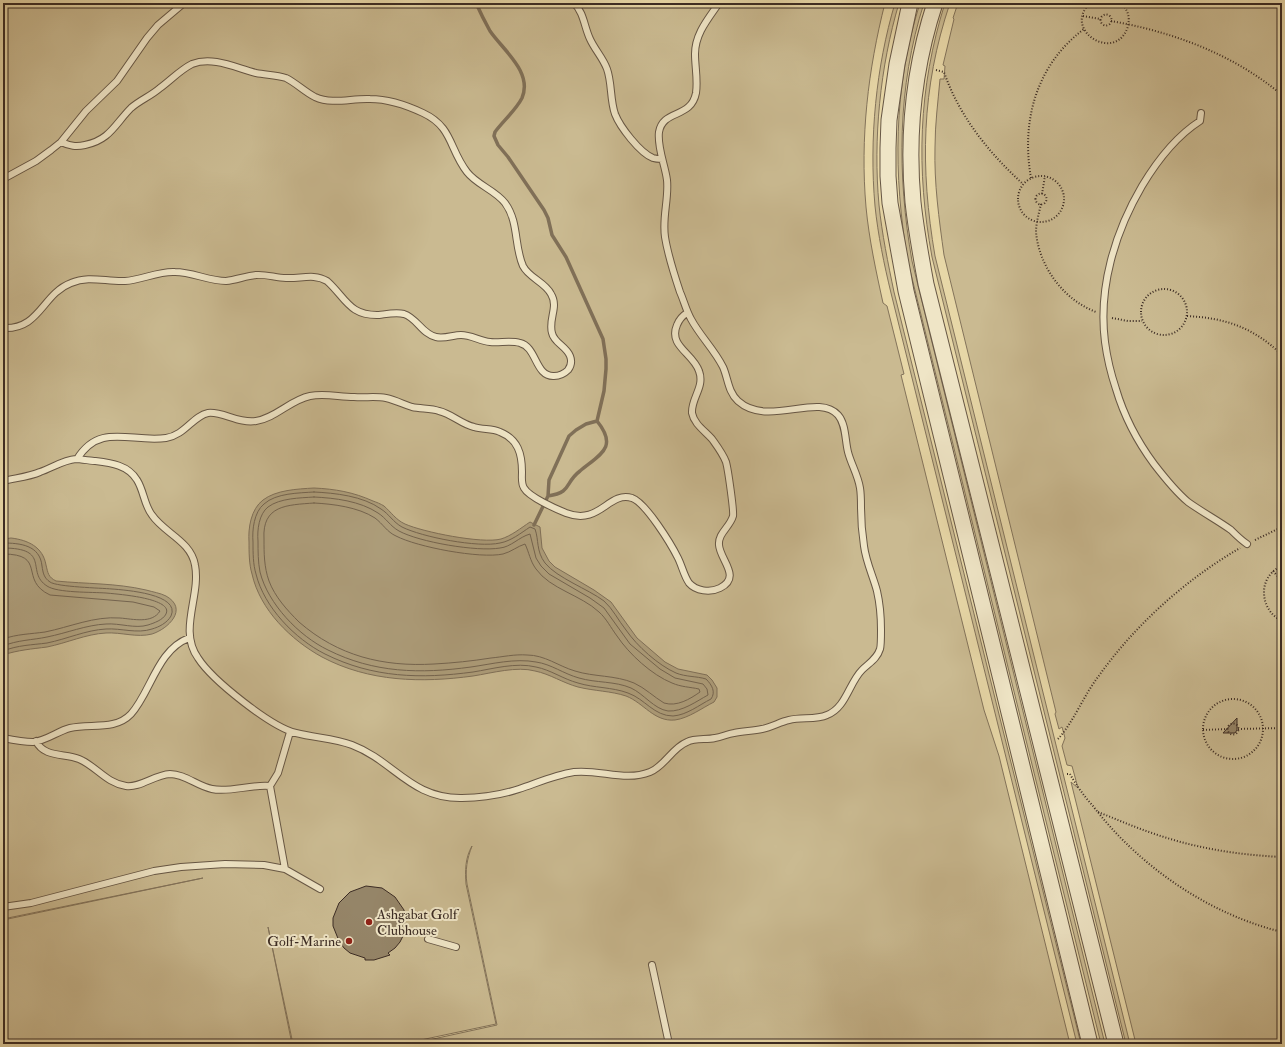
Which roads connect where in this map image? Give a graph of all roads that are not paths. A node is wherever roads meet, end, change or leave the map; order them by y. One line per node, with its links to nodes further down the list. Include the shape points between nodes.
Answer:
1 (184, 3): 7 (lane, via 167,16 147,38 117,81 86,111)
2 (574, 3): 8 (lane, via 581,13 590,40 606,66 617,119 645,153)
3 (719, 3): 8 (lane, via 697,39 697,89 693,102 686,110 668,118 659,130)
4 (910, 3): 27 (street, via 896,64 889,120 888,176 895,237)
5 (935, 3): 28 (street, via 918,68 912,122 913,201 922,260)
6 (1201, 113): 14 (lane, via 1200,121 1157,163 1132,204 1118,237 1105,286 1105,343 1127,420 1143,448 1164,477 1188,501)
7 (61, 142): 9 (lane, via 36,161); 11 (lane, via 79,146 102,139 135,105 182,70 203,62 220,63 283,78 327,101 384,100 419,111 436,120 446,130 468,174 495,192 507,206 515,225 524,268 553,296 555,307 551,332 569,354 571,364 565,373 549,376 543,372 524,344 486,341 465,335 436,337 404,314 360,313 347,304 327,281 311,276 288,278 257,275 220,280 171,271 130,281 87,279 71,282 63,287 25,324 16,328)
8 (662, 159): 10 (lane, via 668,193 664,215 665,237)
9 (3, 179)
10 (687, 312): 12 (lane, via 679,321 674,337 699,369 701,383 693,416 721,452 726,464 733,513 719,543 729,571 728,580 714,590 692,586 672,547 647,511 631,498 616,499 592,514 568,514 529,494 524,488 519,448 505,434 468,425 441,411 416,408 391,399 376,396 355,398 311,395 254,422 207,413 174,436 100,438 84,448); 16 (lane, via 721,363 732,394 739,403 753,410 771,413 810,407 824,408 835,412 842,421 849,455 860,488 864,548 878,596 881,618 880,650 856,677 838,708 827,716 791,720 765,729 690,740 680,746 659,768 646,774 623,776 592,772 571,773 506,793 461,798 436,795 416,787 352,745)
11 (3, 328)
12 (77, 459): 13 (lane, via 34,474); 15 (lane, via 113,464 129,470 137,479 152,517 192,554 196,577)
13 (3, 481)
14 (1247, 544)
15 (189, 638): 16 (lane, via 198,659 222,684 254,710); 18 (lane, via 169,653 132,713 123,720 106,726 69,728)
16 (290, 732): 19 (lane, via 278,773)
17 (3, 738): 18 (lane)
18 (36, 742): 19 (lane, via 40,748 48,752 78,758 106,779 126,786 174,774 216,790)
19 (270, 786): 20 (lane)
20 (285, 869): 21 (lane); 22 (lane, via 237,863 168,868 25,905)
21 (320, 889)
22 (3, 907)
23 (428, 939): 24 (lane)
24 (456, 947)
25 (652, 965): 26 (lane)
26 (669, 1044)
27 (1090, 1044)
28 (1116, 1044)

